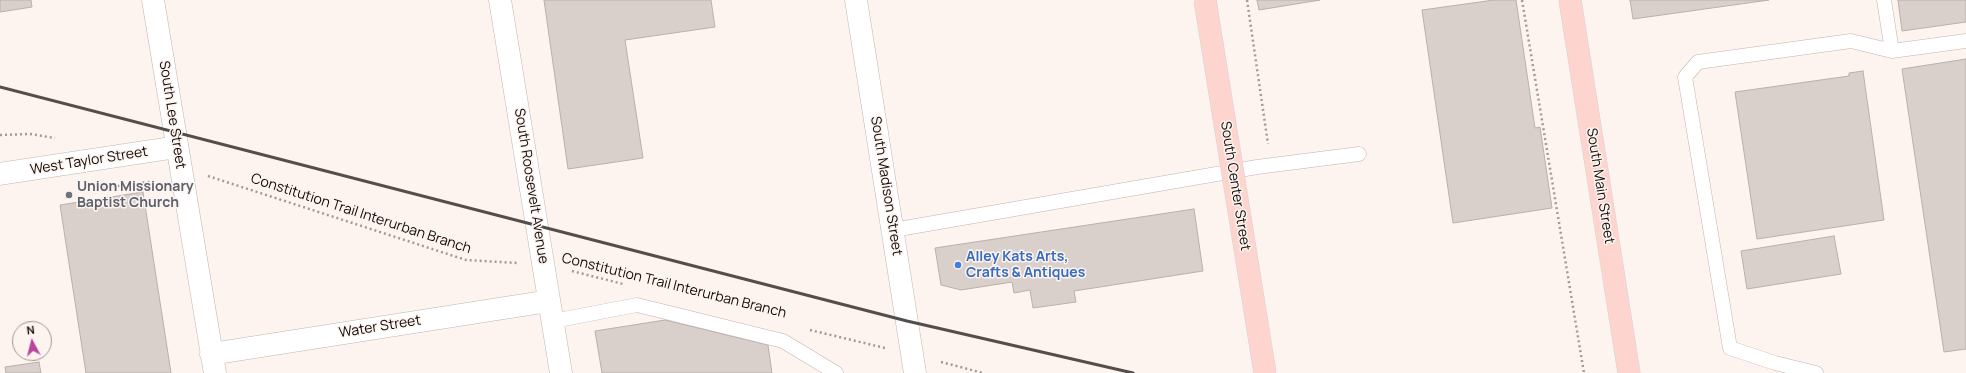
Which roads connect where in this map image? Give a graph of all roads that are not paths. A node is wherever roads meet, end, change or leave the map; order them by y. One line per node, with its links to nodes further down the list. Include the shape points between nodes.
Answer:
1 (153, 0): 9 (street, South Lee Street)
2 (500, 0): 13 (street, South Roosevelt Avenue)
3 (856, 0): 12 (street, South Madison Street)
4 (1205, 0): 18 (main road, South Center Street, bridge)
5 (1570, 0): 19 (main road, South Main Street)
6 (1884, 0): 8 (lane)
7 (1966, 41): 8 (lane)
8 (1892, 51): 20 (lane, via 1851,41 1698,62 1684,77 1730,348)
9 (177, 147): 11 (street, West Taylor Street); 14 (street, South Lee Street)
10 (1359, 154): 12 (lane, via 1272,166)
11 (0, 174)
12 (893, 230): 17 (street, South Madison Street)
13 (551, 311): 14 (street, Water Street); 15 (street, South Roosevelt Avenue); 16 (lane, via 637,305 782,341)
14 (213, 364)
15 (561, 373)
16 (836, 373)
17 (915, 373)
18 (1265, 373)
19 (1630, 373)
20 (1816, 373)

